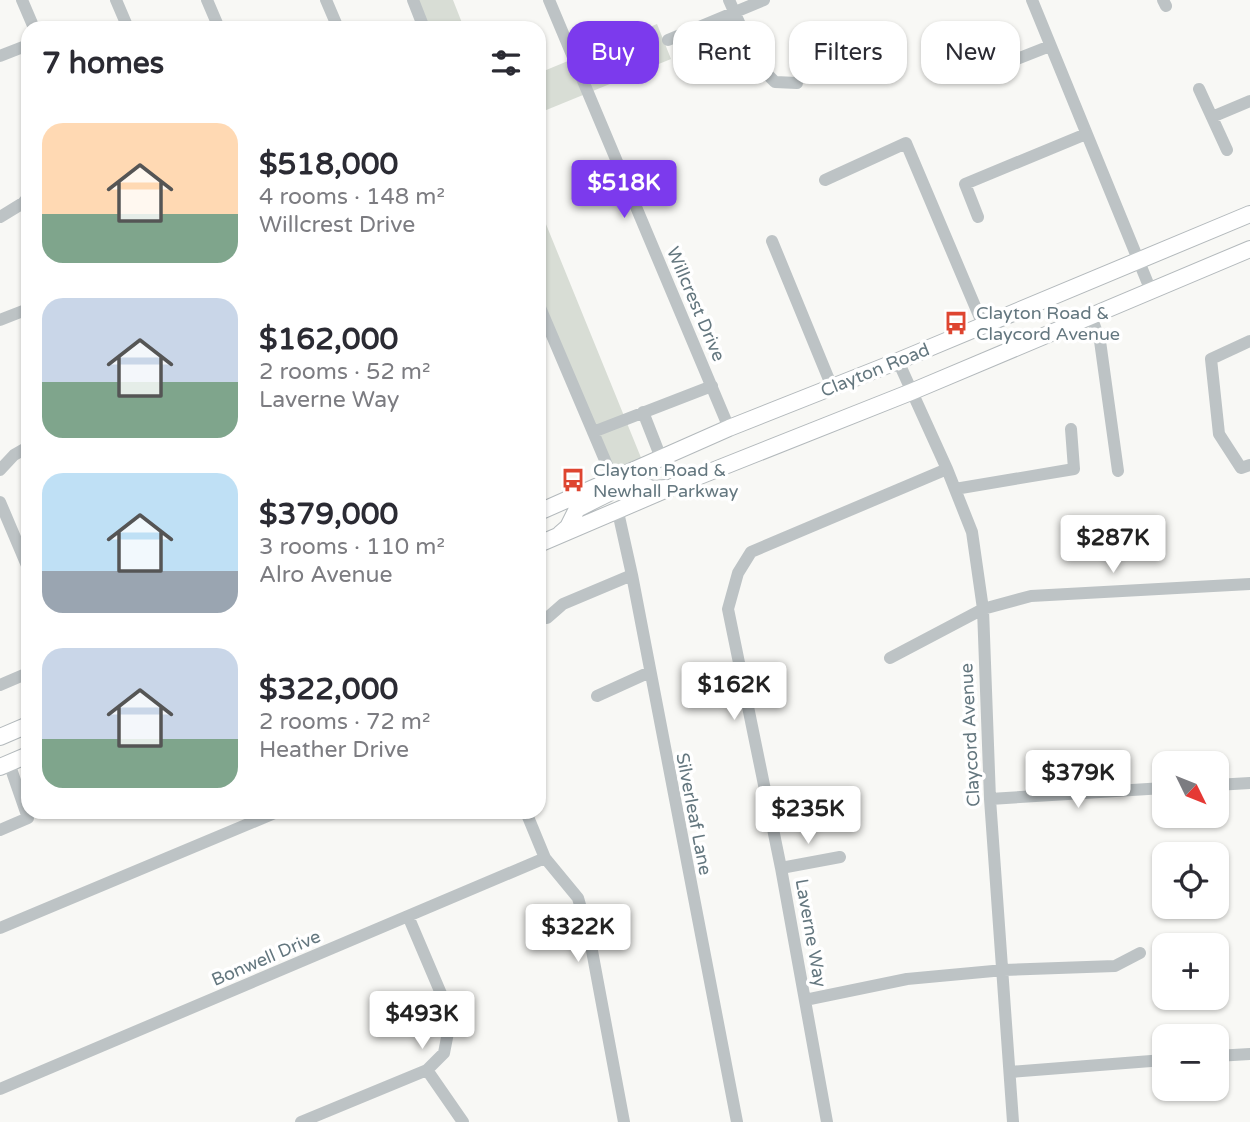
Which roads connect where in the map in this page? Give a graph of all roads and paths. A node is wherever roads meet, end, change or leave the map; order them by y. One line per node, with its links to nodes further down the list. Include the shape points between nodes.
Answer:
1 (22, 0): 10 (street)
2 (116, 0): 11 (street)
3 (207, 0): 12 (street)
4 (327, 0): 13 (street)
5 (413, 0): 14 (street)
6 (549, 0): 42 (street, Willcrest Drive)
7 (764, 0): 9 (street)
8 (1032, 0): 16 (street)
9 (732, 6): 15 (street); 20 (street, via 758,65 775,82)
10 (31, 21)
11 (125, 21)
12 (216, 21)
13 (335, 21)
14 (421, 21)
15 (668, 40)
16 (1050, 46): 19 (street); 24 (street)
17 (21, 48): 18 (street)
18 (0, 56)
19 (1020, 58)
20 (789, 83)
21 (1199, 89): 23 (street)
22 (1250, 102): 23 (street)
23 (1212, 117): 25 (street)
24 (1086, 134): 29 (street, via 965,184); 33 (street)
25 (1227, 150)
26 (824, 180): 39 (street, via 906,143)
27 (21, 204): 30 (street)
28 (1250, 214): 33 (main road, Clayton Road)
29 (978, 217)
30 (0, 218)
31 (772, 241): 43 (street)
32 (1250, 249): 34 (main road, Clayton Road)
33 (1138, 260): 34 (street); 39 (main road, Clayton Road)
34 (1151, 291): 36 (main road, Clayton Road)
35 (21, 312): 37 (street)
36 (1091, 316): 44 (main road, Clayton Road); 54 (street, via 1100,341)
37 (0, 320)
38 (546, 321): 48 (street)
39 (983, 325): 41 (main road, Clayton Road)
40 (1250, 341): 51 (street, via 1211,359 1219,434 1241,468)
41 (898, 361): 43 (main road, Clayton Road); 44 (street, Claycord Avenue)
42 (712, 386): 45 (street); 46 (street, Willcrest Drive)
43 (832, 387): 46 (main road, Clayton Road)
44 (911, 392): 52 (street, Claycord Avenue); 56 (main road, Clayton Road)
45 (643, 412): 48 (street); 50 (street)
46 (729, 428): 50 (main road, Clayton Road)
47 (1071, 429): 57 (street, via 1074,469)
48 (593, 432): 55 (street)
49 (21, 451): 53 (street)
50 (661, 458): 55 (main road, Clayton Road)
51 (1250, 465)
52 (947, 468): 57 (street, Claycord Avenue); 88 (street, Laverne Way, via 751,552 738,573 728,609)
53 (0, 470)
54 (1118, 471)
55 (613, 479): 56 (main road, via 626,486); 59 (main road, Clayton Road); 61 (main road, via 609,493 577,509)
56 (673, 487): 60 (main road, Clayton Road)
57 (955, 489): 66 (street, Claycord Avenue, via 972,532)
58 (0, 502): 63 (street)
59 (546, 509)
60 (618, 512): 61 (main road, Clayton Road); 64 (street, Silverleaf Lane)
61 (557, 537): 62 (main road, Clayton Road)
62 (546, 541)
63 (21, 552)
64 (632, 575): 67 (street, via 563,604); 69 (street, Silverleaf Lane)
65 (1250, 584): 66 (street, via 1031,596)
66 (983, 609): 68 (street); 80 (street, Claycord Avenue)
67 (547, 618)
68 (890, 658)
69 (650, 672): 72 (street); 103 (street, Silverleaf Lane)
70 (21, 676): 71 (street)
71 (0, 685)
72 (597, 696)
73 (21, 728): 74 (main road)
74 (0, 737)
75 (21, 758): 76 (main road)
76 (4, 765): 81 (street)
77 (1250, 783): 78 (street)
78 (1229, 784)
79 (1152, 789): 80 (street)
80 (990, 799): 92 (street, Claycord Avenue)
81 (21, 801)
82 (27, 819): 85 (street)
83 (260, 819): 90 (street)
84 (529, 819): 87 (street)
85 (0, 830)
86 (841, 857): 88 (street)
87 (545, 858): 89 (street, Bonwell Drive); 102 (street, via 578,898)
88 (781, 868): 93 (street, Laverne Way)
89 (408, 916): 97 (street, via 451,1017 444,1053); 99 (street, Bonwell Drive)
90 (0, 928)
91 (1140, 953): 92 (street, via 1115,966)
92 (1004, 970): 93 (street, via 907,979); 98 (street, Claycord Avenue)
93 (805, 1000): 104 (street, Laverne Way)
94 (1250, 1054): 95 (street)
95 (1229, 1055)
96 (1152, 1061): 98 (street)
97 (427, 1070): 100 (street); 101 (street)
98 (1010, 1072): 105 (street, Claycord Avenue)
99 (0, 1089)
100 (304, 1121)
101 (463, 1122)
102 (624, 1122)
103 (737, 1122)
104 (827, 1122)
105 (1013, 1122)

